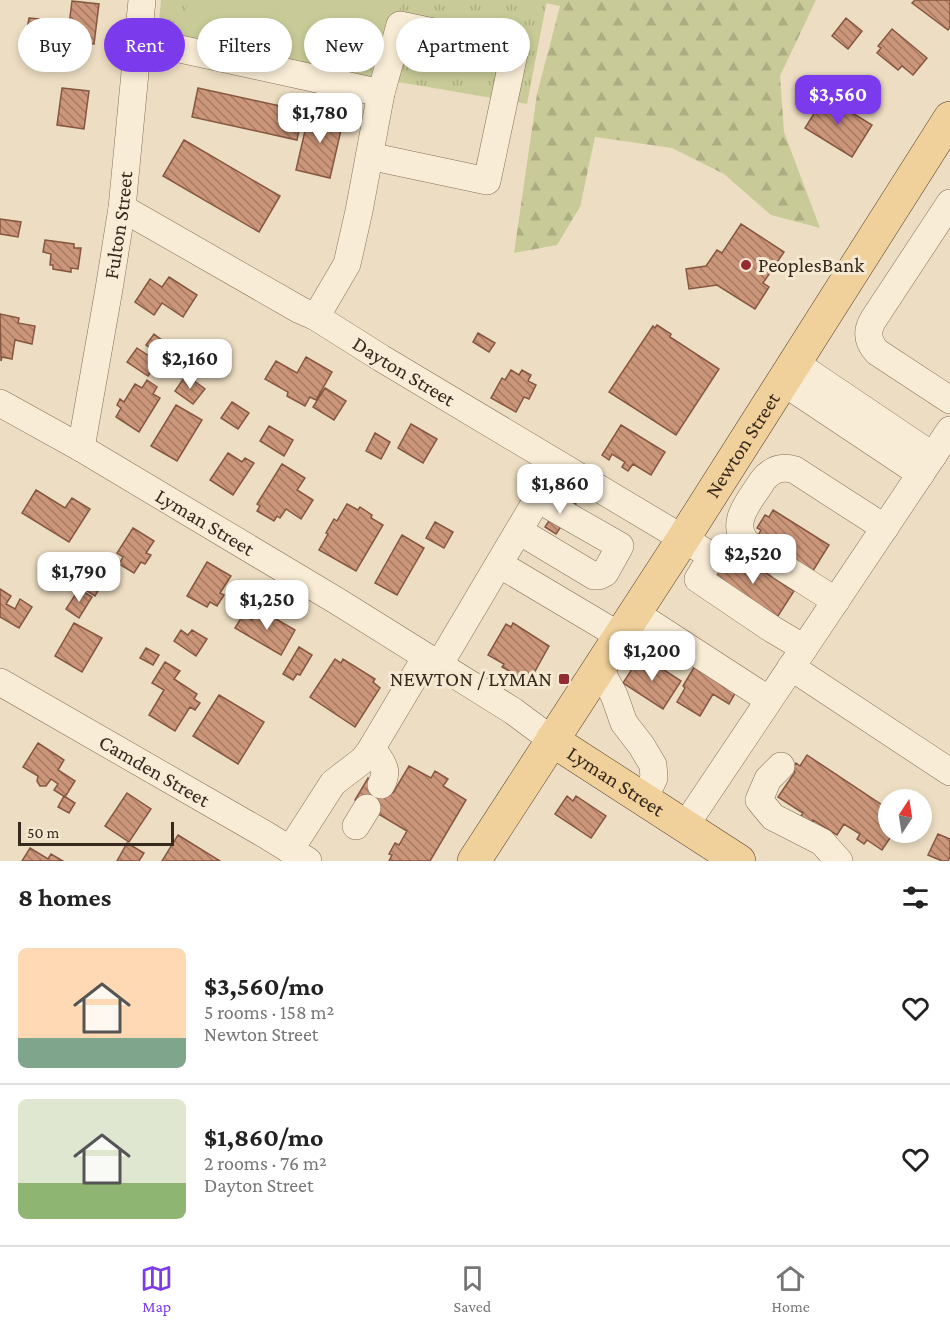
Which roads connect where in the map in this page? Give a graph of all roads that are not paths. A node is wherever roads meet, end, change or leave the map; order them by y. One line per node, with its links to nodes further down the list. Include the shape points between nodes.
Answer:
1 (142, 0): 2 (street, Fulton Street)
2 (141, 18)
3 (185, 50): 5 (street)
4 (136, 72): 9 (street, Fulton Street)
5 (381, 93): 7 (street); 7 (street, via 400,25 515,50 487,181)
6 (950, 118): 11 (main road, Newton Street)
7 (369, 156): 10 (street, via 347,264)
8 (950, 203): 12 (street, via 869,332 877,352)
9 (122, 208): 10 (street, Dayton Street); 15 (street, Fulton Street)
10 (316, 317): 16 (street, Dayton Street)
11 (789, 372): 17 (street); 21 (main road, Newton Street)
12 (950, 400)
13 (0, 403): 15 (street, Lyman Street)
14 (950, 430): 17 (street)
15 (81, 448): 26 (street, Lyman Street)
16 (558, 464): 18 (street); 21 (street, Dayton Street)
17 (927, 465): 19 (street)
18 (538, 499): 20 (street); 20 (street, via 620,546 605,573 594,576)
19 (885, 528): 23 (street); 23 (street, via 789,468 770,473 763,480 740,517 743,538 750,547)
20 (519, 531): 22 (street)
21 (683, 539): 24 (main road, Newton Street); 25 (street, Dayton Street, via 712,556 698,579 772,629)
22 (499, 564): 24 (street); 26 (street)
23 (836, 601): 25 (street)
24 (627, 625): 27 (main road, Newton Street); 29 (street)
25 (798, 657): 29 (street); 33 (street)
26 (433, 661): 30 (street, Lyman Street); 31 (street)
27 (599, 668): 30 (main road, Newton Street); 34 (street, via 624,723 653,765 654,778)
28 (0, 682): 37 (street, Camden Street)
29 (769, 700): 36 (street)
30 (552, 740): 34 (main road, Lyman Street); 38 (main road, Newton Street)
31 (372, 747): 35 (street, via 385,772); 37 (street, via 363,760 333,783)
32 (781, 766): 40 (street, via 768,779 759,800 773,817 822,842)
33 (950, 772)
34 (644, 799): 36 (main road, Lyman Street)
35 (368, 806)
36 (685, 826): 39 (main road, Lyman Street)
37 (299, 855)
38 (474, 861)
39 (739, 861)
40 (839, 861)

